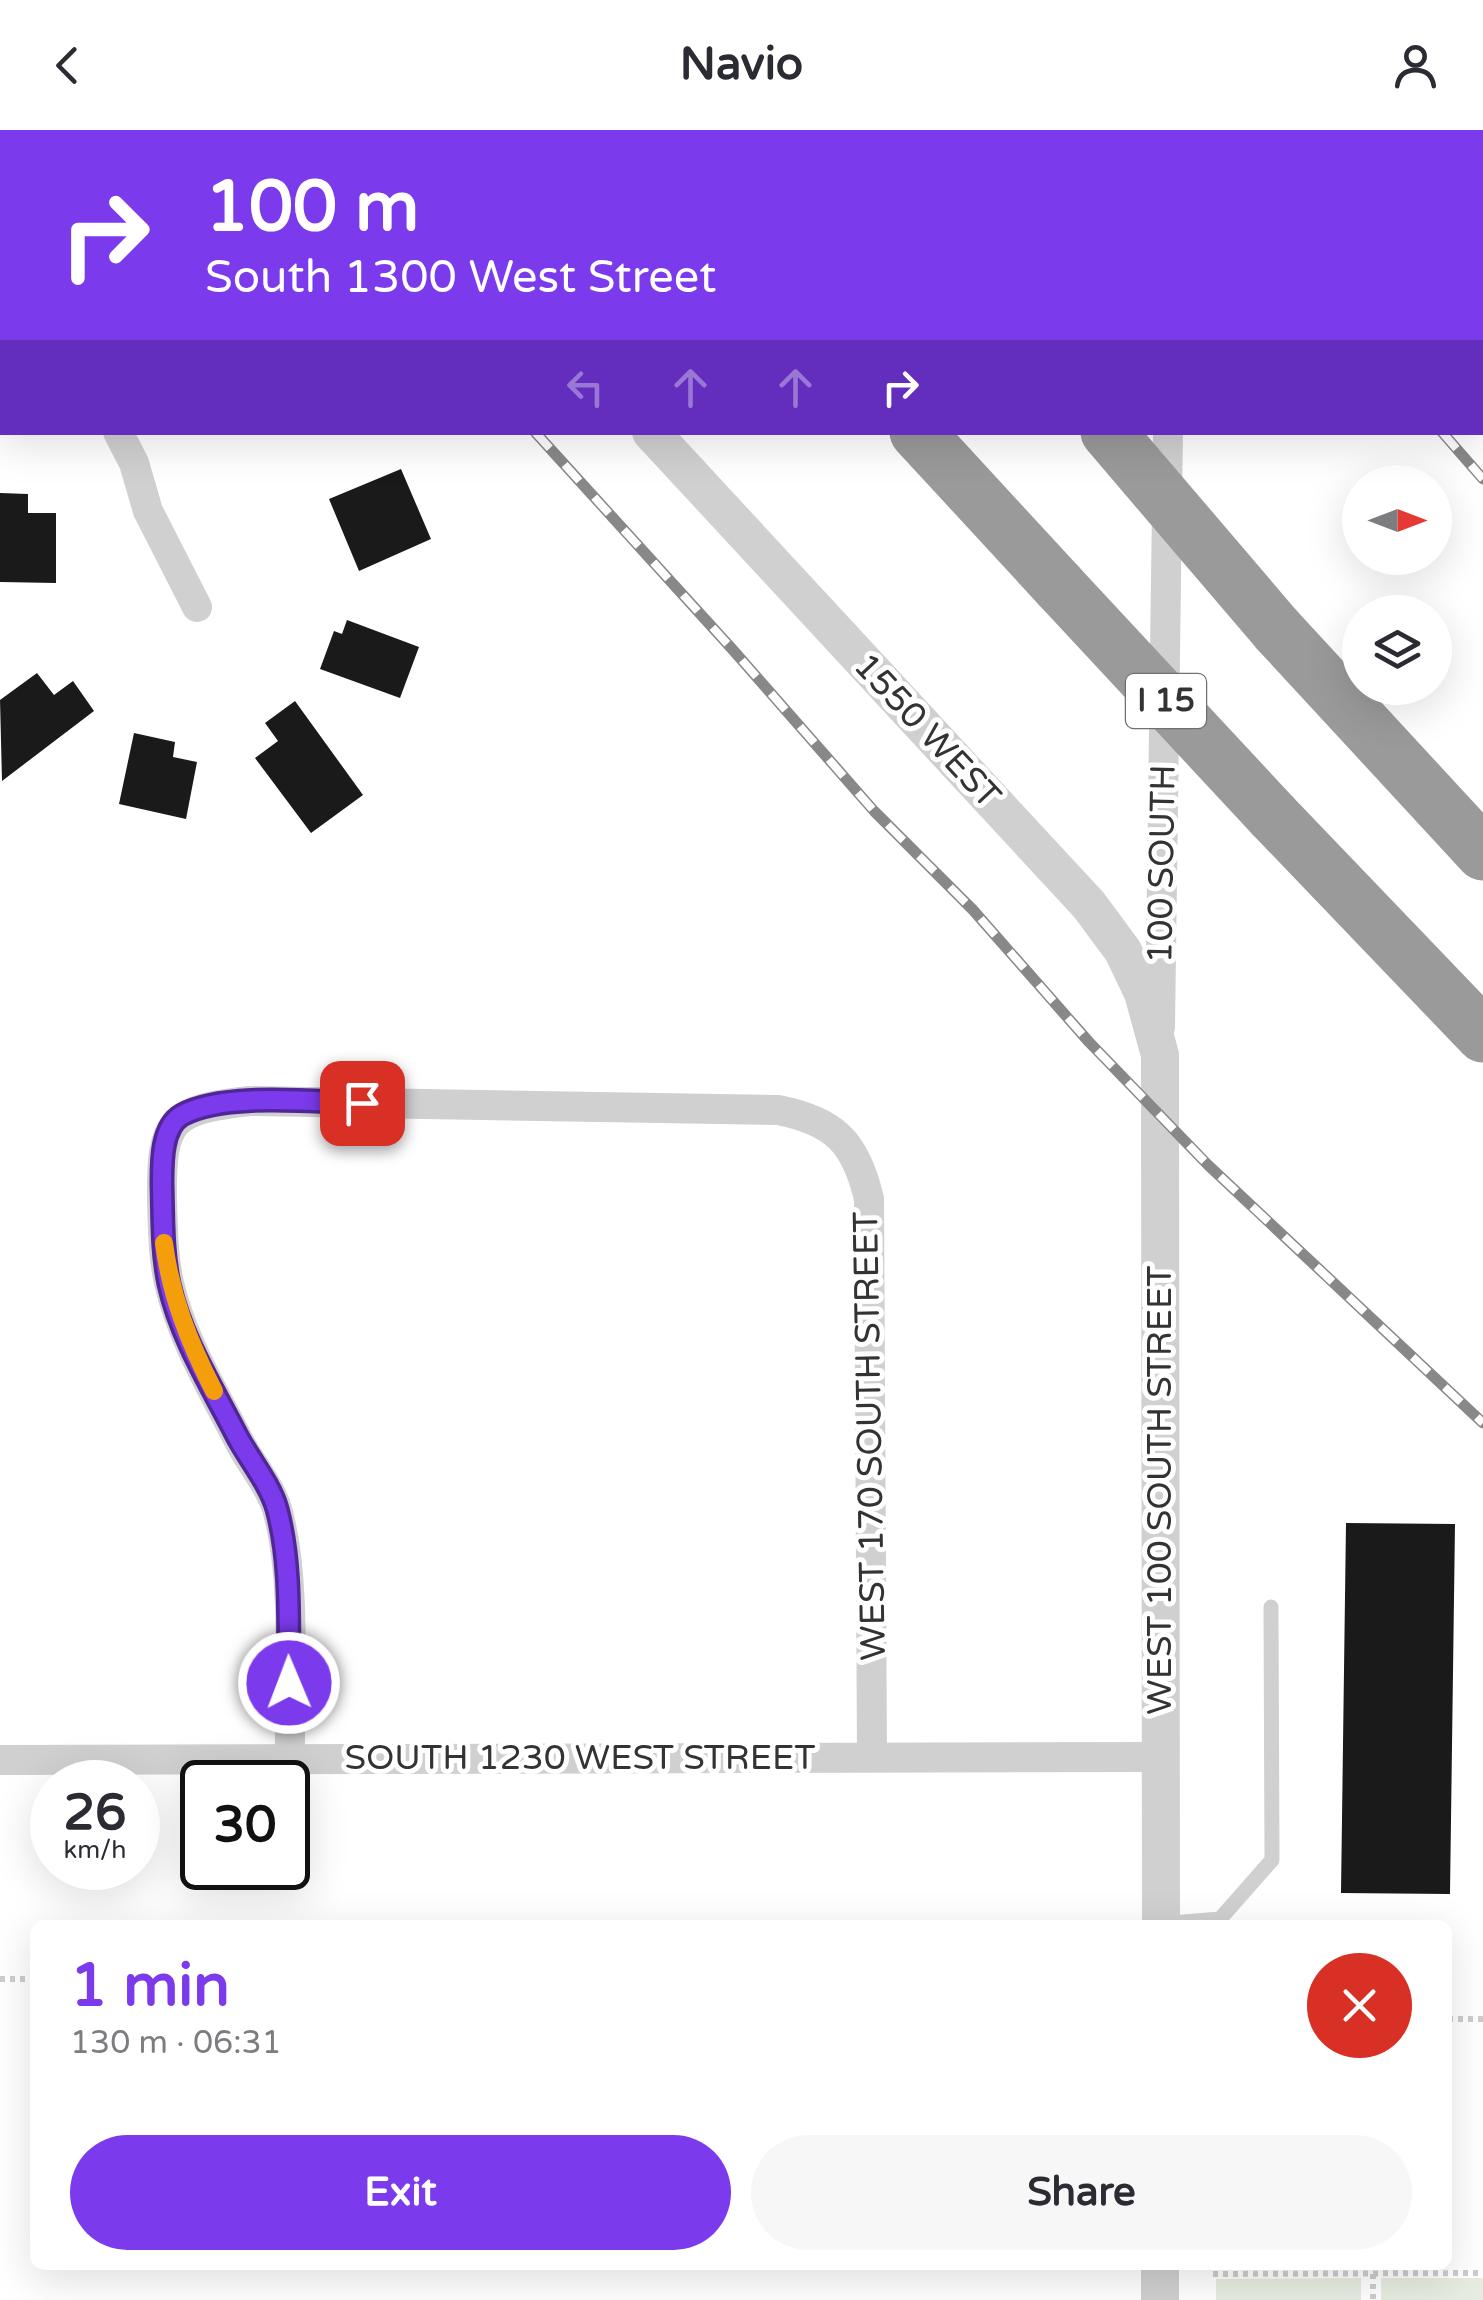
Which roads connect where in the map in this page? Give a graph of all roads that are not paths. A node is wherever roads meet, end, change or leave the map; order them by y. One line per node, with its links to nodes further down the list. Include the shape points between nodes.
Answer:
1 (120, 435): 6 (street, via 148,511)
2 (654, 435): 9 (street, 1550 WEST, via 1088,904 1123,951)
3 (920, 435): 8 (highway, I 15, bridge)
4 (1111, 435): 7 (highway, bridge, via 1277,630)
5 (1168, 435): 9 (street, 100 SOUTH)
6 (197, 607)
7 (1483, 853)
8 (1483, 1035)
9 (1160, 1056): 12 (street, WEST 100 SOUTH STREET)
10 (1270, 1607): 16 (lane, via 1272,1860 1220,1919)
11 (872, 1757): 12 (street, SOUTH 1230 WEST STREET); 13 (street, SOUTH 1230 WEST STREET); 13 (street, WEST 170 SOUTH STREET, via 868,1198 860,1163 844,1140 802,1114 778,1110 249,1101 180,1116 166,1136 163,1238 189,1343 276,1506 287,1570)
12 (1160, 1757): 15 (street, WEST 100 SOUTH STREET)
13 (290, 1759): 14 (street, SOUTH 1230 WEST STREET)
14 (0, 1760)
15 (1160, 1920)
16 (1210, 1920)
17 (1160, 2270): 18 (street)
18 (1160, 2300)

